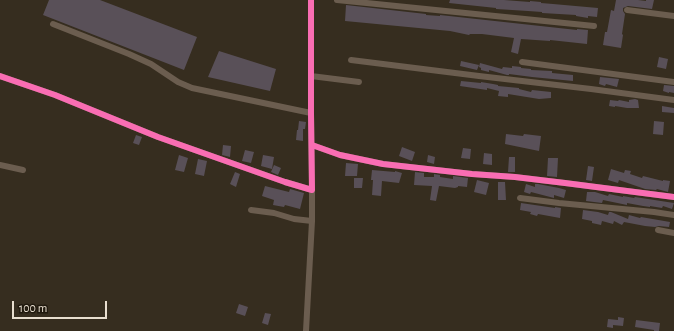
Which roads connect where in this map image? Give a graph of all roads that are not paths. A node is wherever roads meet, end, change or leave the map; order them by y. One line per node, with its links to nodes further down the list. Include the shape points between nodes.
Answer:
1 (311, 0): 10 (street)
2 (337, 0): 6 (street)
3 (627, 10): 4 (street)
4 (674, 16)
5 (53, 24): 14 (street, via 151,64 192,88)
6 (594, 26)
7 (351, 60): 13 (street)
8 (522, 62): 12 (street)
9 (0, 76): 18 (street, via 164,139)
10 (311, 76): 11 (street); 14 (street)
11 (359, 82)
12 (674, 82)
13 (674, 100)
14 (311, 113): 15 (street)
15 (312, 145): 18 (street); 19 (street, via 340,155 383,164 536,179)
16 (0, 165): 17 (street)
17 (23, 170)
18 (312, 190): 23 (street)
19 (674, 197)
20 (520, 198): 22 (street)
21 (251, 210): 23 (street)
22 (674, 215)
23 (312, 221): 26 (street)
24 (658, 230): 25 (street)
25 (674, 233)
26 (306, 331)

